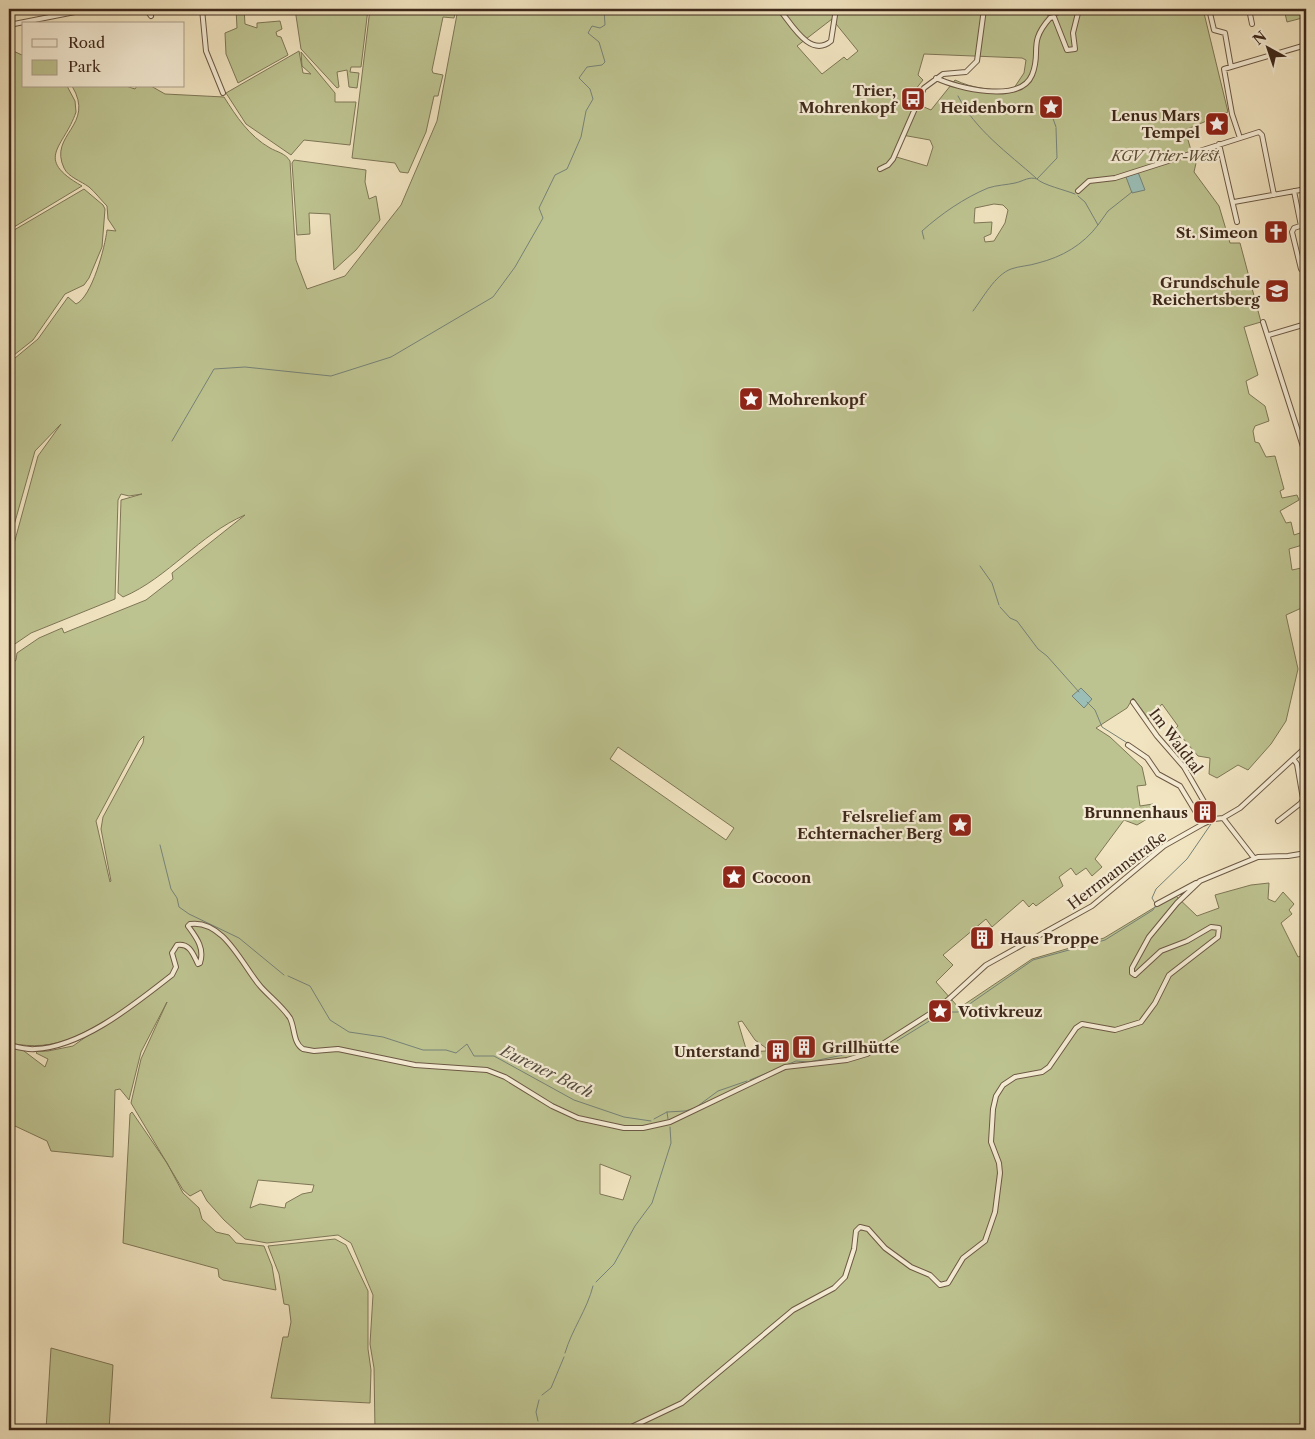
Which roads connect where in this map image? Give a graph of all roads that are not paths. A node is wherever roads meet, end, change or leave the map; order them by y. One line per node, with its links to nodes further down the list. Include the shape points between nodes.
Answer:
1 (63, 9): 11 (street)
2 (90, 9): 11 (street)
3 (146, 9): 12 (street)
4 (202, 9): 20 (street, via 206,51)
5 (779, 9): 6 (street, via 807,42 816,47 831,41)
6 (836, 9)
7 (984, 9): 19 (street, via 977,61 966,72 943,74)
8 (1079, 9): 19 (street, via 1073,33 1075,49 1067,50 1054,17 1050,18 1037,35 1029,81 1018,88 999,92)
9 (1209, 9): 18 (street, via 1214,30 1225,33)
10 (1249, 9): 15 (street)
11 (64, 15): 13 (street)
12 (151, 16)
13 (26, 22)
14 (22, 23): 16 (street)
15 (1252, 24)
16 (9, 25)
17 (1306, 46): 18 (street)
18 (1231, 67): 21 (street, via 1224,69)
19 (936, 78): 23 (street, via 924,88 893,159)
20 (223, 93)
21 (1240, 138): 22 (street); 27 (street, via 1259,132 1262,135)
22 (1219, 144): 25 (street, via 1115,178 1089,181); 28 (street)
23 (880, 169)
24 (1306, 189): 26 (street)
25 (1078, 191)
26 (1294, 192): 27 (street); 31 (street)
27 (1274, 195): 28 (street)
28 (1234, 202): 29 (street)
29 (1237, 222)
30 (1306, 224): 31 (street)
31 (1301, 226): 32 (street, via 1292,232 1301,269)
32 (1306, 268)
33 (1263, 322): 35 (street)
34 (1306, 324): 35 (street)
35 (1269, 335): 36 (street)
36 (1306, 456)
37 (1133, 702): 42 (street, Im Waldtal, via 1184,767)
38 (1128, 745): 44 (street, via 1147,758 1158,774 1180,786)
39 (1306, 747): 40 (street)
40 (1294, 760): 41 (street, via 1246,803); 43 (street, via 1303,799)
41 (1223, 818): 42 (street, Herrmannstraße); 46 (street)
42 (1214, 819): 44 (street, Herrmannstraße)
43 (1278, 821)
44 (1203, 824): 49 (street, Herrmannstraße, via 1159,849 1088,909 986,965 938,1008 867,1054 847,1060 785,1067 682,1118 643,1128 624,1128 574,1116 487,1070 415,1065 338,1049 303,1049 291,1020 255,979 232,944 196,923 188,926 198,941 200,963 190,949 183,944 178,945 172,953 176,967 172,975 120,1014 74,1040 57,1045 34,1050)
45 (1306, 853): 46 (street)
46 (1254, 858): 47 (street)
47 (1200, 881): 48 (street); 50 (street, via 1177,902 1149,937 1132,968 1133,974 1140,972 1161,951 1211,927 1218,928 1219,933 1212,943 1169,975 1146,1018 1122,1029 1082,1024 1042,1072 1015,1077 1000,1089 992,1117 991,1142 1000,1173 993,1219 985,1241 963,1258 948,1283 940,1285 930,1275 911,1267 885,1248 868,1229 860,1227 856,1231 845,1277 834,1288 793,1310 682,1403)
48 (1157, 904)
49 (9, 1045)
50 (625, 1430)

